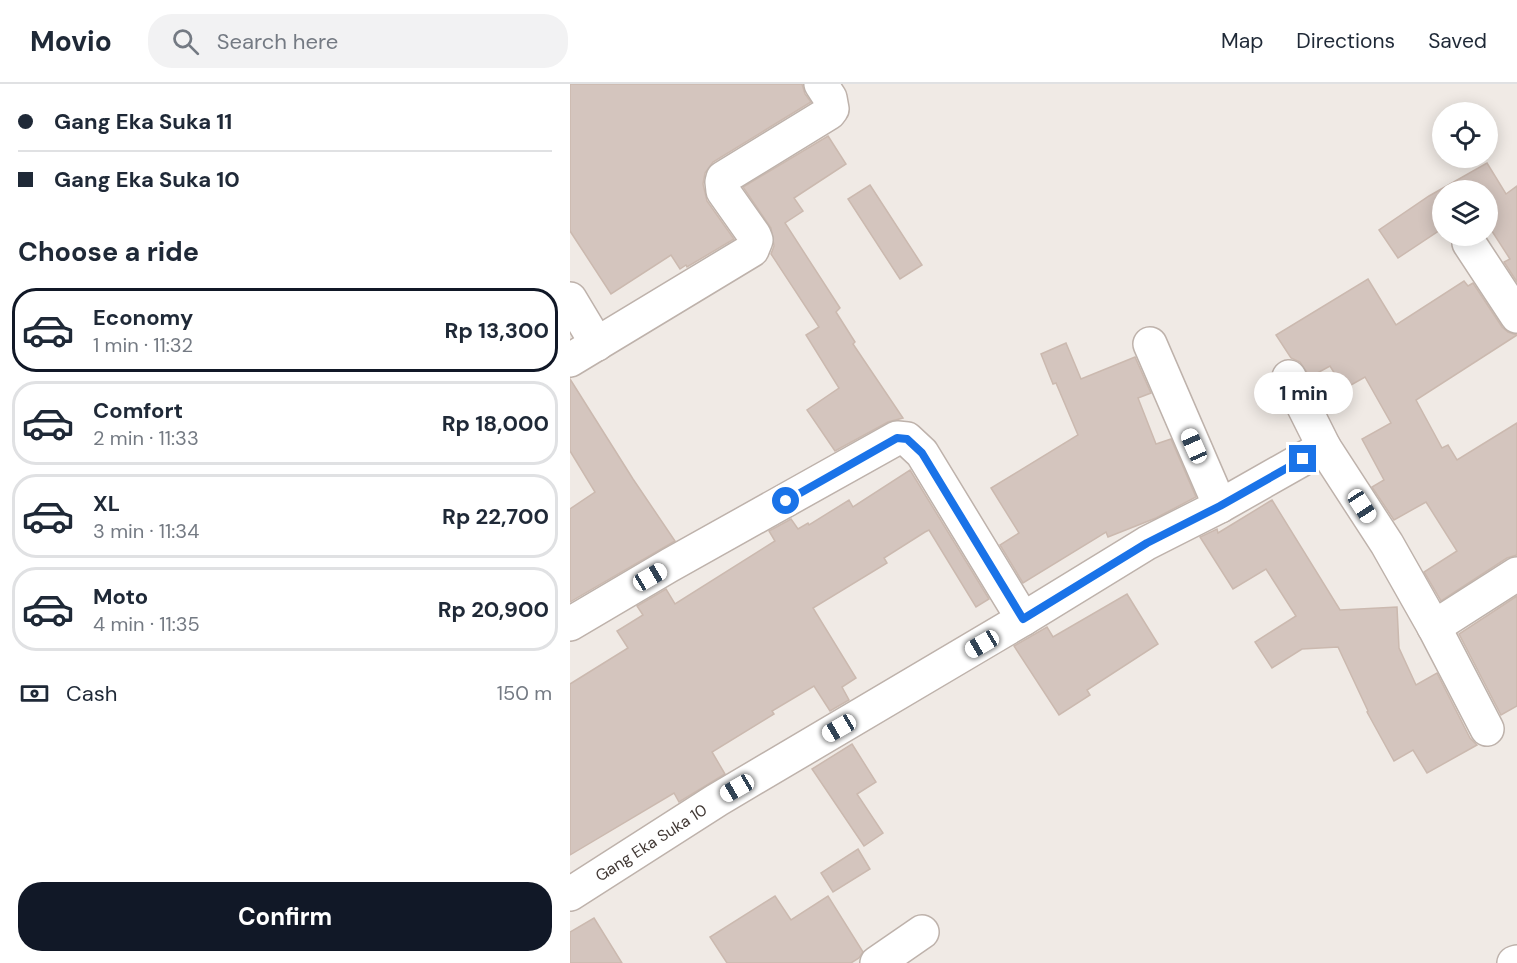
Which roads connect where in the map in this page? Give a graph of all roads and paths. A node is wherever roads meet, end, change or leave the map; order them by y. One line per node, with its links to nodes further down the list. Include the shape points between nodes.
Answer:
1 (821, 84): 6 (street, via 830,98 829,113 723,178 723,190 754,235 752,250)
2 (1471, 246): 4 (street)
3 (570, 299): 6 (street)
4 (1517, 316)
5 (1150, 344): 9 (street)
6 (584, 352)
7 (1289, 377): 8 (street)
8 (1324, 447): 9 (street, Gang Eka Suka 10); 13 (street, via 1387,544)
9 (1220, 506): 11 (street, Gang Eka Suka 10, via 1147,543)
10 (1517, 574): 13 (street)
11 (1023, 619): 12 (street, via 922,453 907,439 897,438); 15 (street, Gang Eka Suka 10, via 717,800)
12 (570, 624)
13 (1434, 627): 14 (street)
14 (1487, 729)
15 (570, 894)
16 (922, 932): 17 (street)
17 (877, 963)

